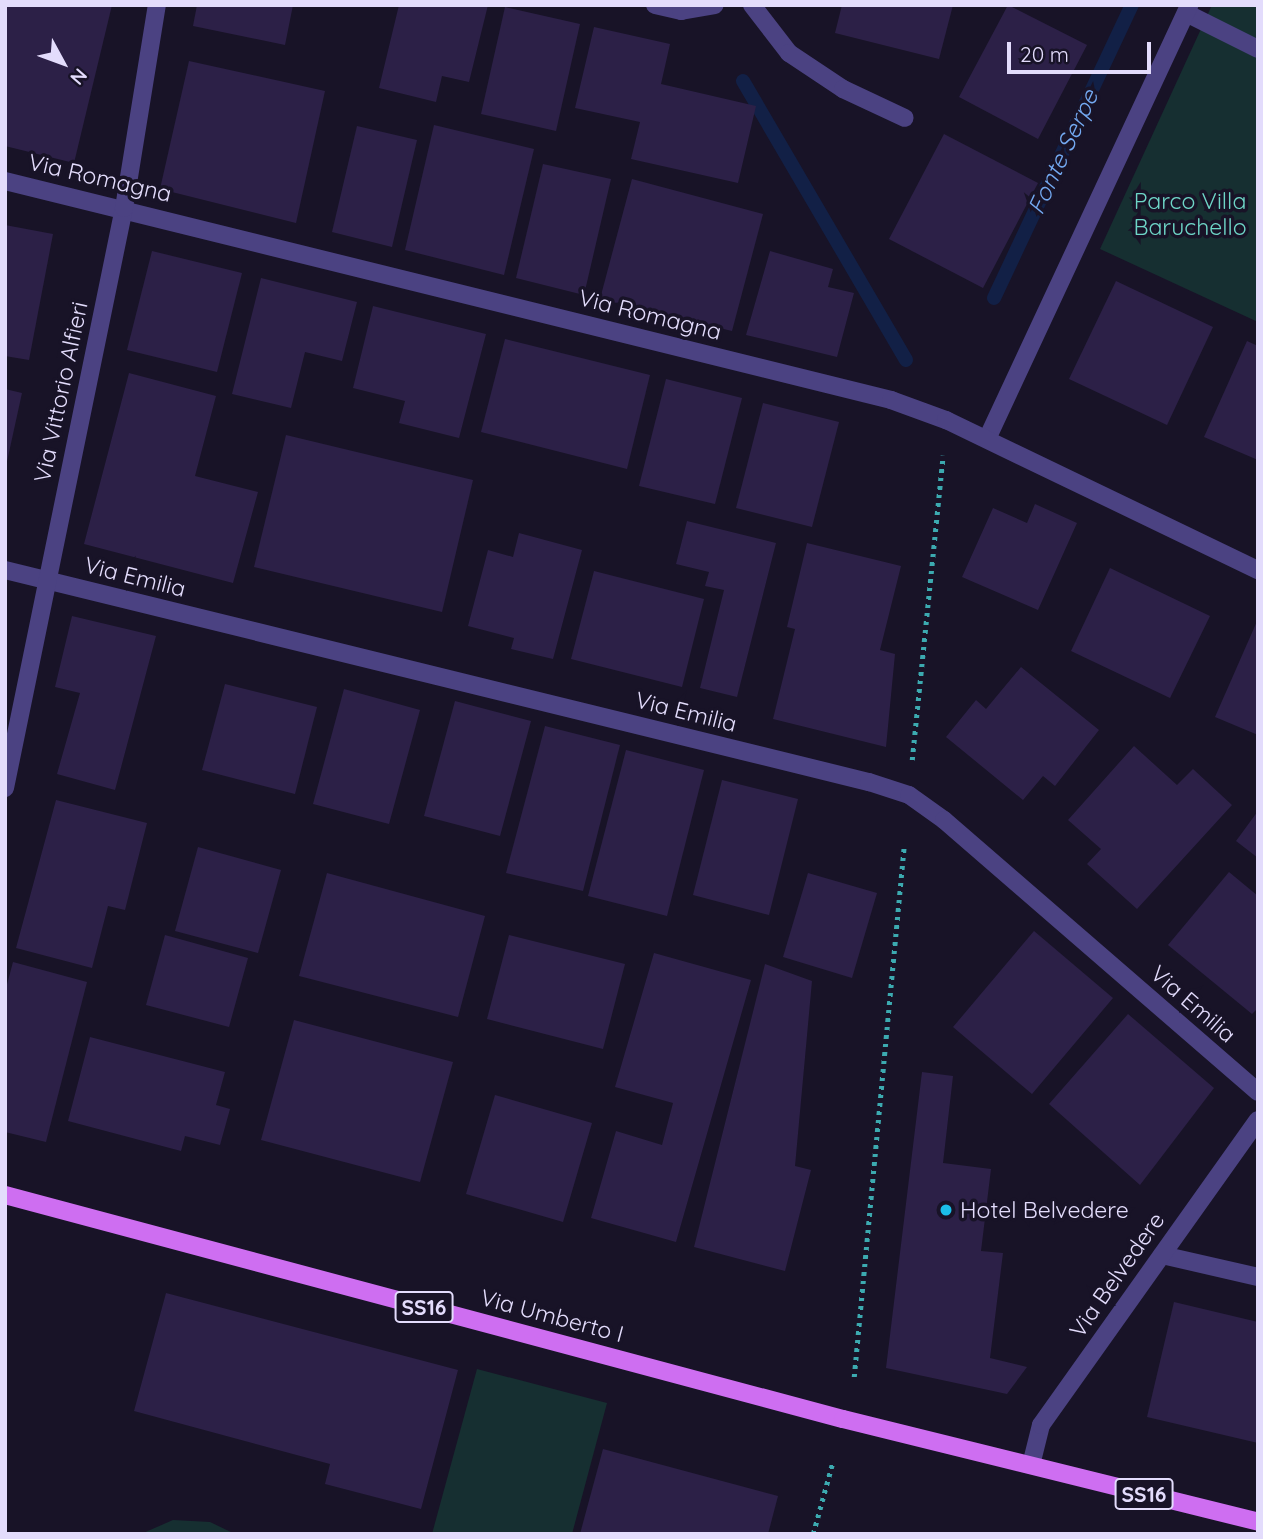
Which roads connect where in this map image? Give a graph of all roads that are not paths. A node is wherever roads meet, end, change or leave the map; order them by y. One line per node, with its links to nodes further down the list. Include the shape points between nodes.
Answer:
1 (157, 5): 9 (street, Via Vittorio Alfieri)
2 (655, 5): 3 (street, via 681,11)
3 (714, 5)
4 (752, 5): 7 (street, via 789,53 843,89)
5 (1187, 9): 6 (street); 10 (street)
6 (1258, 49)
7 (905, 118)
8 (5, 181): 9 (street, Via Romagna)
9 (124, 208): 10 (street, Via Romagna, via 891,400); 13 (street, Via Vittorio Alfieri)
10 (987, 439): 12 (street, Via Romagna)
11 (5, 570): 13 (street, Via Emilia)
12 (1258, 570)
13 (48, 580): 14 (street, Via Vittorio Alfieri); 15 (street, Via Emilia, via 909,795 944,820)
14 (5, 788)
15 (1258, 1092)
16 (1258, 1120): 18 (street, Via Belvedere)
17 (5, 1195): 20 (main road, Via Umberto I / SS16)
18 (1162, 1255): 19 (street); 20 (street, Via Belvedere, via 1041,1424)
19 (1258, 1277)
20 (1031, 1465): 21 (main road, SS16)
21 (1258, 1522)

